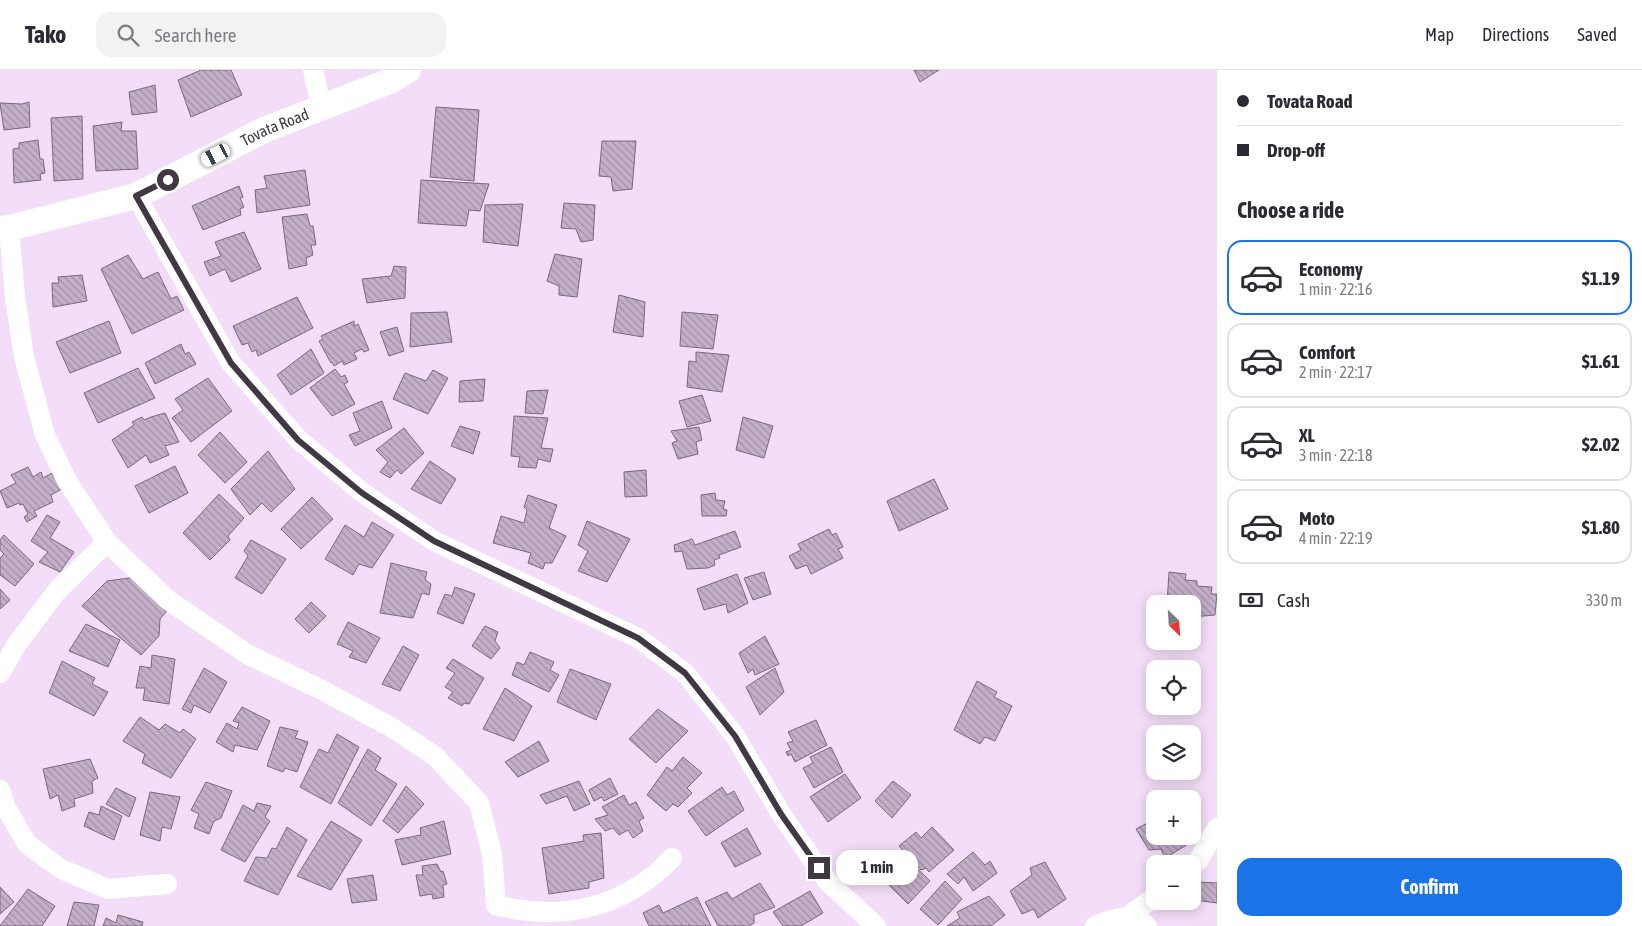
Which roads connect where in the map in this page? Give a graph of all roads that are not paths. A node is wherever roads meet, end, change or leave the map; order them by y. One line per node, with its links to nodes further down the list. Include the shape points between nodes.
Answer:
1 (313, 70): 3 (street)
2 (408, 70): 3 (street, Tovata Road, via 390,81)
3 (323, 107): 4 (street, Tovata Road, via 264,130)
4 (136, 196): 5 (street, Tovata Road); 15 (street, via 231,363 298,440 362,493 434,541 638,638 685,673 735,736 781,814 828,882)
5 (5, 228): 6 (street, via 24,357 45,435 67,481)
6 (107, 542): 7 (street, via 57,591 17,644); 11 (street, via 168,600 247,654 391,727 435,756 480,803 492,854 496,905 530,912 580,909 630,893)
7 (0, 674)
8 (0, 790): 12 (street, via 6,808 27,844 61,870 108,889)
9 (1217, 828): 10 (street)
10 (1201, 856)
11 (672, 858)
12 (167, 884)
13 (1146, 904): 14 (street)
14 (1128, 917): 16 (street); 17 (street)
15 (871, 924)
16 (1095, 926)
17 (1147, 926)

